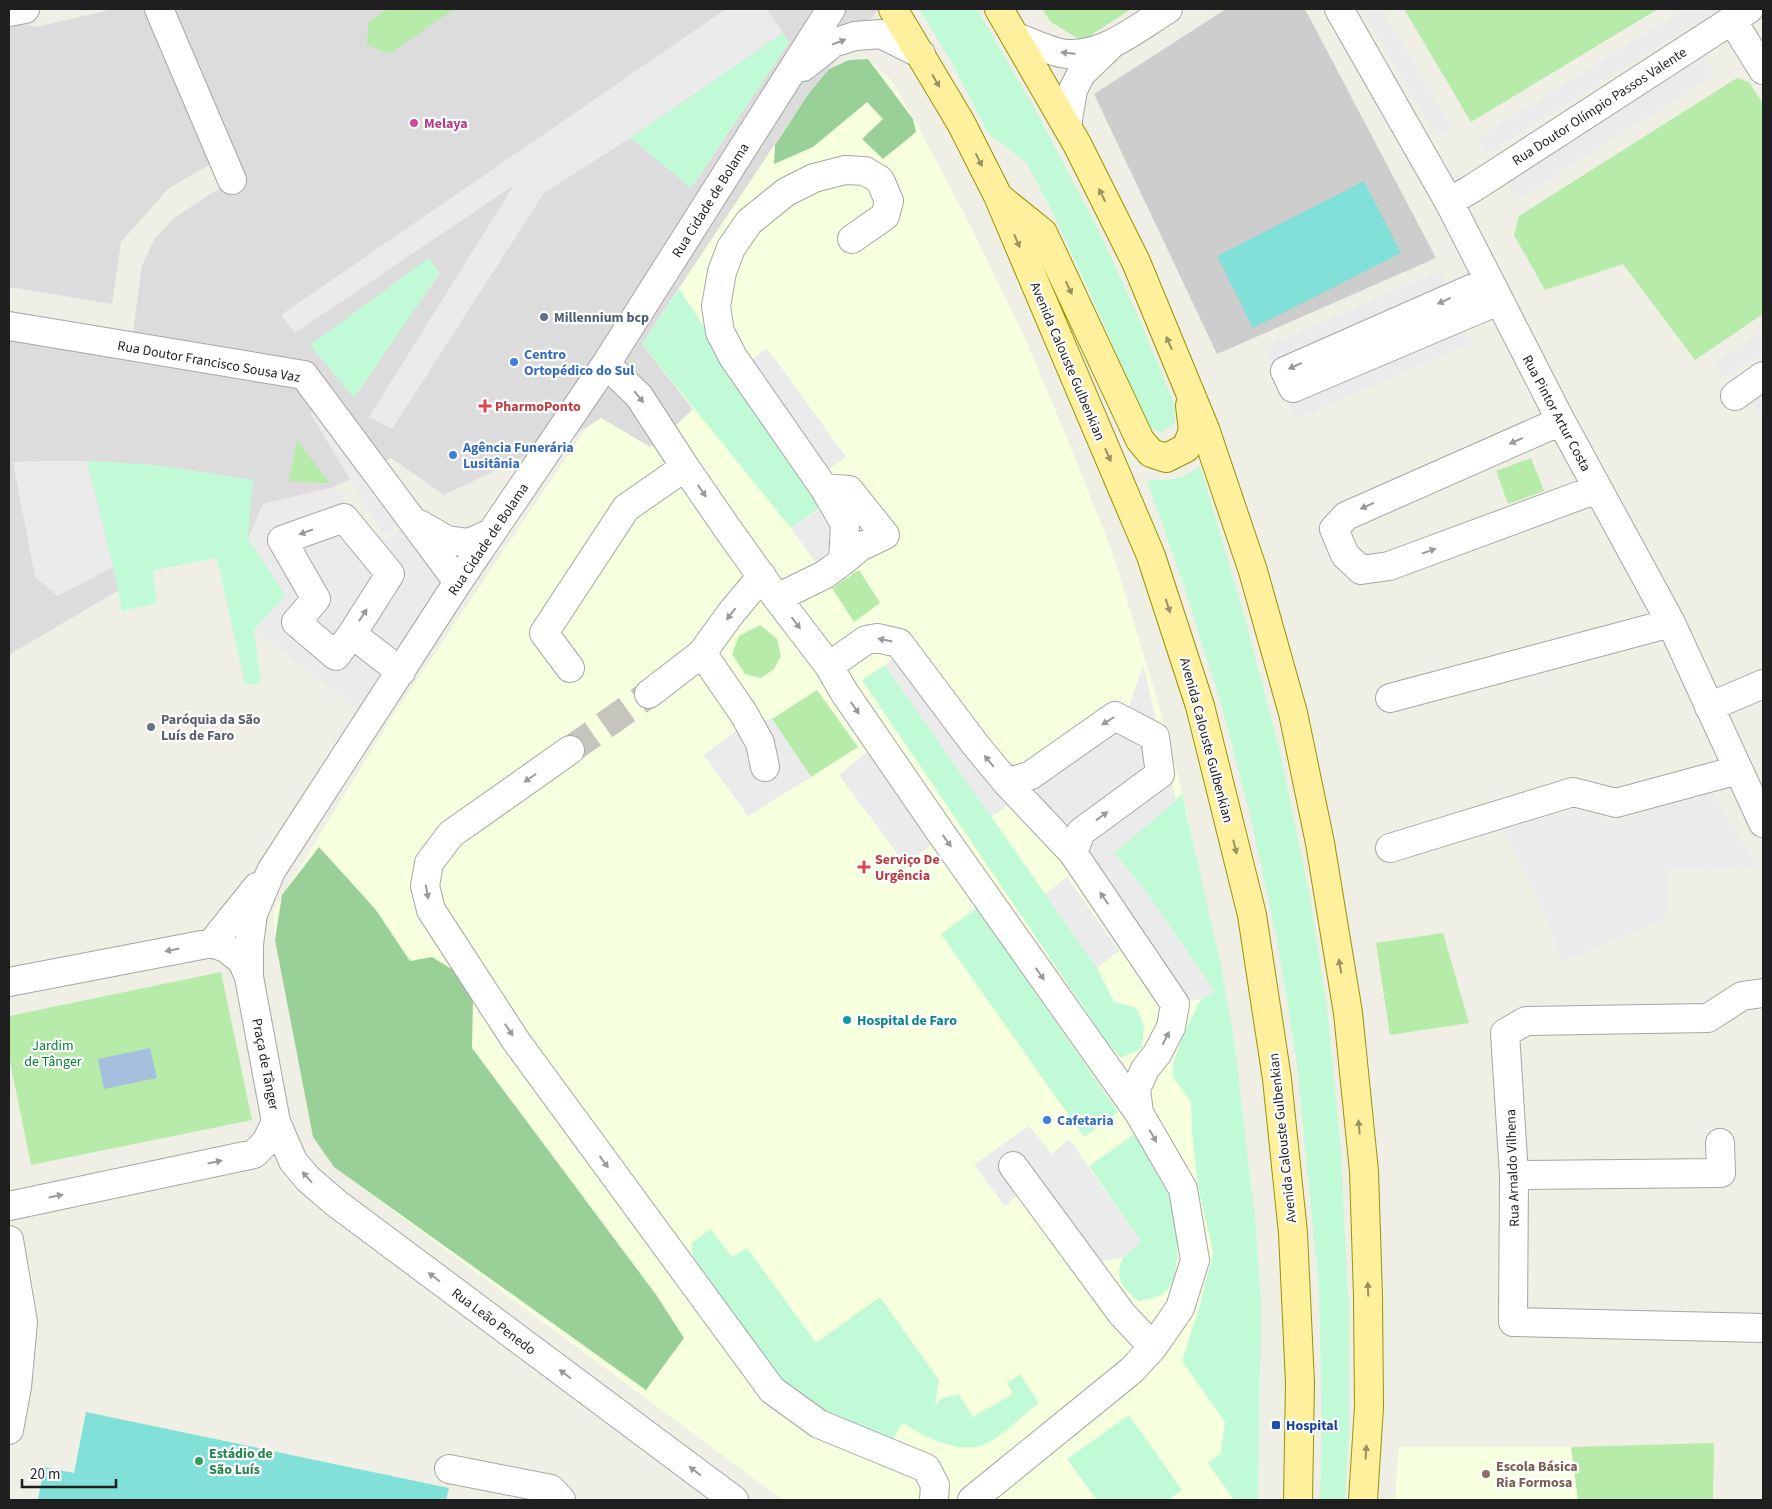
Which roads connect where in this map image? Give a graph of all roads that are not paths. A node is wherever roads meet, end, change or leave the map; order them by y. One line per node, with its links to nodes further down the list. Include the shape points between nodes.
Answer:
1 (25, 9): 8 (street)
2 (159, 9): 16 (street)
3 (831, 9): 14 (street, Rua Cidade de Bolama)
4 (894, 9): 12 (main road, Avenida Calouste Gulbenkian)
5 (999, 9): 10 (main road)
6 (1168, 9): 11 (street)
7 (1339, 9): 18 (street, Rua Pintor Artur Costa)
8 (9, 12)
9 (1740, 14): 13 (street); 18 (street, Rua Doutor Olímpio Passos Valente)
10 (1016, 37): 11 (street, one-way to 10, via 1094,52 1066,54); 15 (main road)
11 (1114, 42): 15 (street, via 1080,74 1073,90)
12 (921, 54): 14 (street, one-way to 12, via 833,43 855,36 881,34); 17 (main road, Avenida Calouste Gulbenkian, one-way to 17, via 961,122)
13 (1763, 70)
14 (786, 81): 22 (street, Rua Cidade de Bolama)
15 (1067, 126): 24 (main road, one-way to 15, via 1136,262)
16 (232, 180)
17 (998, 196): 24 (main road, one-way to 24, via 1043,233 1140,440 1151,453 1166,458 1186,448 1193,431); 75 (main road, Avenida Calouste Gulbenkian, one-way to 75, via 1151,556 1200,706 1252,915 1277,1079 1293,1233 1300,1383)
18 (1449, 202): 20 (street, Rua Pintor Artur Costa)
19 (852, 239): 28 (street, via 885,216 889,201 880,180 865,172 846,170 814,178 786,192 749,222 731,248 722,272 716,306 720,332 733,357)
20 (1493, 291): 20 (street, one-way to 20, via 1284,371 1293,388); 26 (street, Rua Pintor Artur Costa)
21 (9, 326): 30 (street, Rua Doutor Francisco Sousa Vaz, via 304,375)
22 (606, 364): 27 (street, one-way to 27, via 639,396); 31 (street, Rua Cidade de Bolama)
23 (1763, 376): 25 (street)
24 (1188, 388): 76 (main road, one-way to 24, via 1369,1406 1368,1286 1364,1171 1348,1013 1320,843 1293,713 1253,572)
25 (1734, 396)
26 (1561, 421): 29 (street, Rua Pintor Artur Costa); 29 (street, one-way to 29, via 1346,516 1334,529 1345,555 1361,570 1389,566)
27 (685, 468): 33 (street, one-way to 33); 40 (street, via 626,508 544,633)
28 (824, 488): 32 (street, via 845,524); 32 (street, via 849,490 885,535 860,547)
29 (1597, 489): 36 (street, Rua Pintor Artur Costa)
30 (409, 518): 31 (street, via 447,540 469,543); 34 (street, Rua Doutor Francisco Sousa Vaz)
31 (491, 533): 34 (street, Rua Cidade de Bolama)
32 (843, 561): 35 (street, via 824,576)
33 (762, 576): 35 (street); 38 (street, one-way to 38)
34 (458, 582): 41 (street, Rua Cidade de Bolama)
35 (777, 598): 39 (street, one-way to 39)
36 (1671, 623): 44 (street); 45 (street, Rua Pintor Artur Costa)
37 (347, 640): 37 (street, one-way to 37, via 390,574 344,518 282,540 316,599 296,622 336,656); 41 (street)
38 (702, 653): 43 (street); 47 (street, via 744,714 760,743)
39 (829, 666): 49 (street, one-way to 39, via 899,643 877,638 866,640); 58 (street, one-way to 58, via 938,828)
40 (570, 668)
41 (396, 679): 53 (street, Rua Cidade de Bolama)
42 (1763, 684): 45 (street)
43 (649, 694)
44 (1390, 698)
45 (1708, 707): 48 (street, Rua Pintor Artur Costa)
46 (570, 750): 73 (street, one-way to 73, via 451,834 429,862 425,886 431,910 516,1041 772,1390 819,1424 926,1468 935,1485)
47 (765, 767)
48 (1738, 770): 50 (street, Rua Pintor Artur Costa); 51 (street, via 1616,803 1573,792)
49 (1006, 783): 52 (street); 52 (street, one-way to 49, via 1081,832 1160,774 1155,737 1114,716 1031,775)
50 (1763, 823)
51 (1390, 848)
52 (1073, 853): 59 (street, one-way to 52, via 1171,1027 1175,1004)
53 (271, 871): 54 (street, Rua Cidade de Bolama); 55 (street, Rua Cidade de Bolama, via 253,914)
54 (212, 943): 55 (street, Praça de Tânger, via 226,948 242,961); 56 (street, one-way to 56)
55 (249, 977): 61 (street, Praça de Tânger)
56 (9, 982)
57 (1763, 993): 64 (street, Rua Arnaldo Vilhena, via 1742,996 1708,1018 1526,1021 1505,1033)
58 (1103, 1062): 59 (street, via 1120,1070); 60 (street)
59 (1145, 1069): 60 (street, via 1136,1089)
60 (1139, 1112): 68 (street, one-way to 68, via 1183,1189 1195,1260 1180,1308)
61 (276, 1122): 65 (street, Praça de Tânger, one-way to 61, via 254,1154 266,1142); 71 (street, Rua Leão Penedo, one-way to 61, via 329,1197 293,1161)
62 (1720, 1143): 64 (street, via 1721,1173)
63 (1013, 1166): 68 (street, via 1122,1314)
64 (1514, 1175): 67 (street, Rua Arnaldo Vilhena, via 1513,1322)
65 (9, 1206)
66 (11, 1260): 69 (street, via 23,1322)
67 (1763, 1328)
68 (1154, 1347): 74 (street, via 1132,1370)
69 (9, 1430)
70 (449, 1469): 72 (street, via 551,1489)
71 (727, 1498)
72 (561, 1500)
73 (934, 1500)
74 (972, 1500)
75 (1298, 1500)
76 (1363, 1500)

